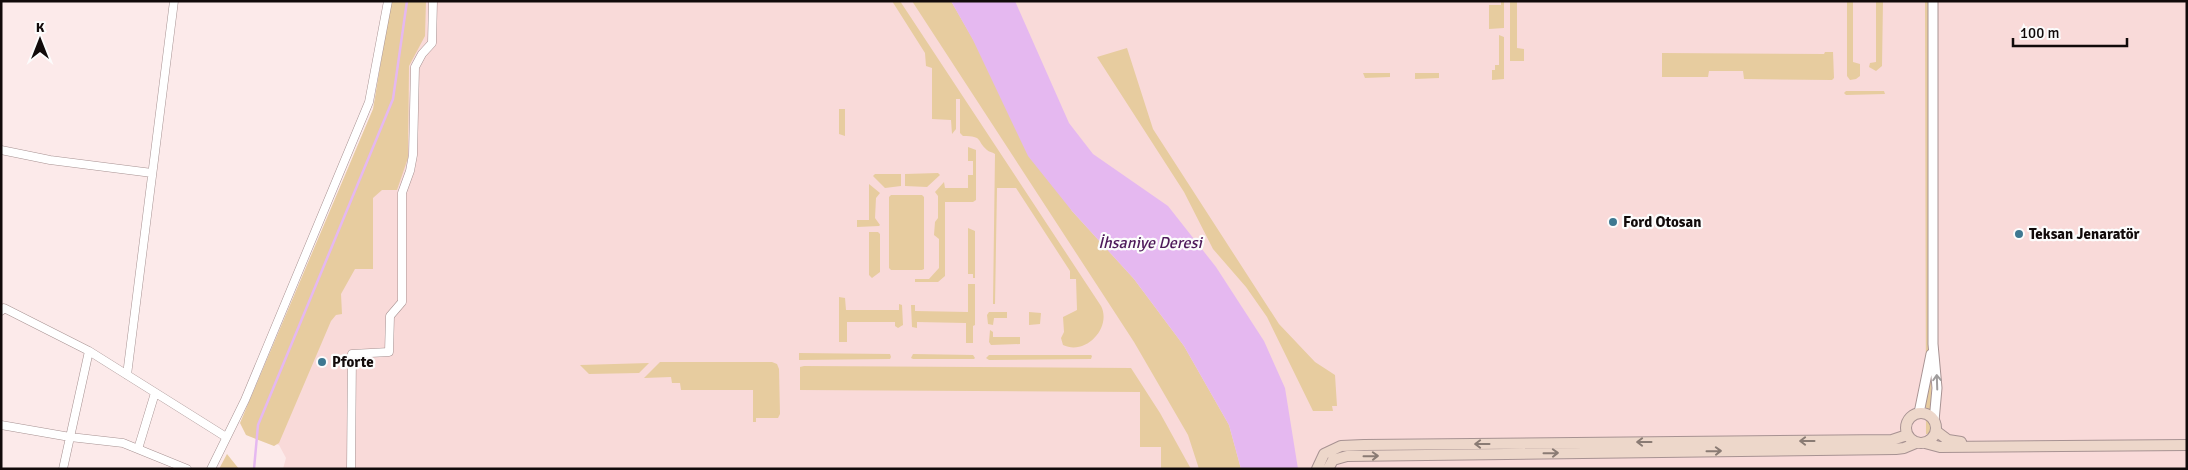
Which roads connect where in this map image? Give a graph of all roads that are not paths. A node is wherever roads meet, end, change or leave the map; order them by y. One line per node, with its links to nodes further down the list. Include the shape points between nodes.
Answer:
1 (174, 1): 6 (street)
2 (388, 1): 17 (street, via 370,102)
3 (432, 1): 25 (street, via 432,43 415,67 413,155 402,193 402,302 390,316 389,352 352,354)
4 (1933, 1): 8 (street)
5 (1, 150): 6 (street, via 50,160)
6 (152, 173): 10 (street)
7 (1, 311): 9 (street, via 4,308)
8 (1933, 344): 12 (street); 14 (street, one-way to 8, via 1938,388)
9 (89, 352): 10 (street); 16 (street)
10 (127, 375): 11 (street)
11 (155, 393): 17 (street); 21 (street)
12 (1920, 413): 14 (main road, via 1928,415); 15 (main road, via 1908,420)
13 (1, 425): 16 (street)
14 (1935, 426): 18 (main road, via 1948,440 1956,442); 19 (main road, via 1932,438)
15 (1907, 435): 19 (main road); 26 (main road, one-way to 26, via 1892,440 1341,446 1324,454)
16 (70, 437): 21 (street, via 123,443); 22 (street)
17 (226, 437): 24 (street)
18 (2187, 438)
19 (1920, 443): 20 (main road, via 1940,447); 27 (main road, one-way to 19, via 1334,460 1347,456 1896,449)
20 (2187, 445)
21 (138, 450): 23 (street)
22 (63, 469)
23 (187, 469)
24 (211, 469)
25 (351, 469)
26 (1317, 469)
27 (1328, 469)

